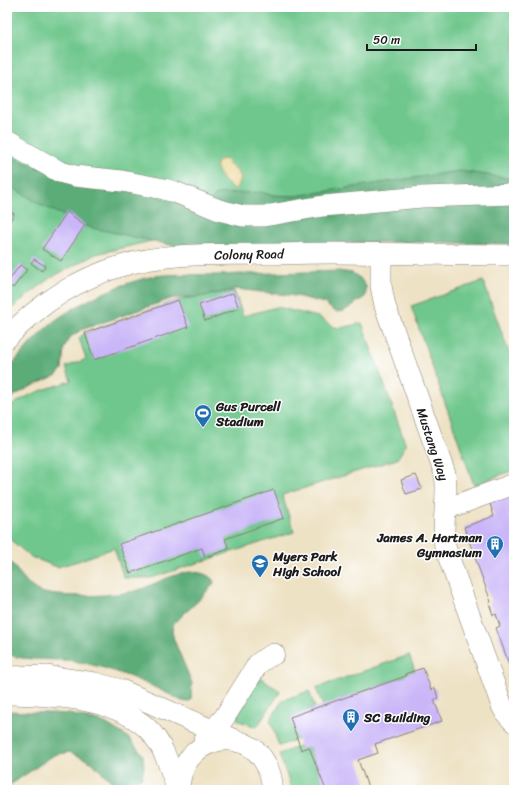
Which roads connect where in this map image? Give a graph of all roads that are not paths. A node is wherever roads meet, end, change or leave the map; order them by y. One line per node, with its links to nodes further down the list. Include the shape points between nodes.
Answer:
1 (7, 142): 2 (street, via 60,172 164,189 219,210 243,216 264,216 323,206 422,197)
2 (514, 194)
3 (381, 254): 4 (street, Colony Road); 5 (street, Colony Road, via 189,256 132,263 99,274 66,290 42,306); 7 (street, Mustang Way, via 382,298 444,471)
4 (514, 255)
5 (7, 338)
6 (514, 484): 7 (street, via 457,505)
7 (446, 506): 11 (street, Mustang Way, via 444,535 448,555 502,706)
8 (274, 654): 12 (street, via 258,664)
9 (7, 677): 12 (street, via 46,676 115,688)
10 (7, 694): 16 (street, via 74,699 128,715 154,736)
11 (514, 722)
12 (214, 731): 13 (street); 14 (street)
13 (239, 742): 14 (street, via 210,742); 15 (street, via 252,748 263,758)
14 (197, 750): 16 (street, via 186,760 180,774)
15 (273, 784)
16 (178, 790)

